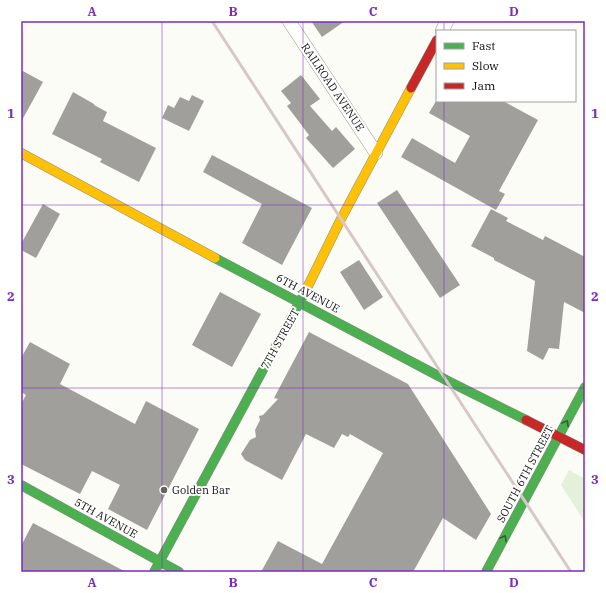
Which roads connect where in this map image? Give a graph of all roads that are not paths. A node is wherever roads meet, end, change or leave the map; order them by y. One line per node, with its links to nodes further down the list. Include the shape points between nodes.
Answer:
1 (289, 21): 6 (street, RAILROAD AVENUE)
2 (447, 21): 3 (street)
3 (442, 30)
4 (436, 42): 6 (street, 7TH STREET)
5 (21, 153): 7 (street, 6TH AVENUE)
6 (376, 153): 7 (street, 7TH STREET)
7 (300, 302): 9 (street, 6TH AVENUE, via 446,380); 12 (street, 7TH STREET)
8 (585, 387): 9 (street, SOUTH 6TH STREET, one-way to 8)
9 (559, 436): 10 (street, 6TH AVENUE); 15 (street, SOUTH 6TH STREET, one-way to 9)
10 (585, 450)
11 (21, 485): 12 (street, 5TH AVENUE)
12 (160, 561): 13 (street, 7TH STREET); 14 (street, 5TH AVENUE)
13 (154, 572)
14 (179, 572)
15 (486, 572)

